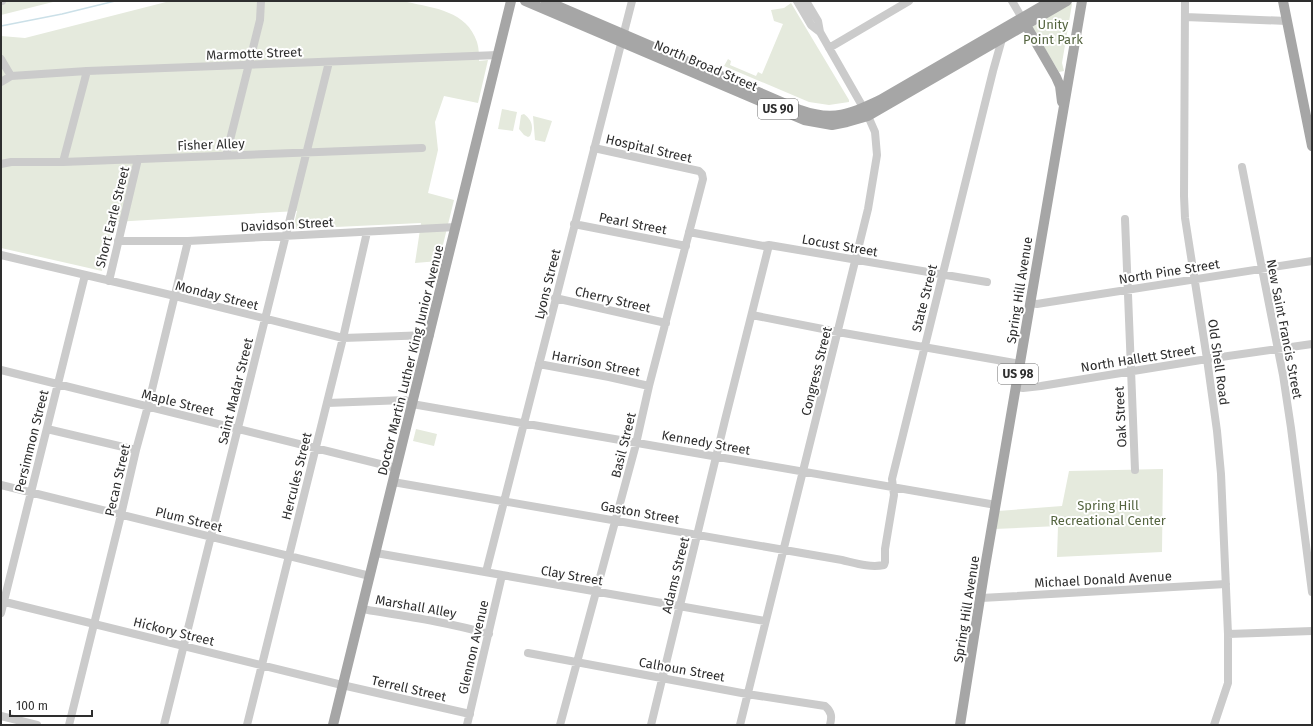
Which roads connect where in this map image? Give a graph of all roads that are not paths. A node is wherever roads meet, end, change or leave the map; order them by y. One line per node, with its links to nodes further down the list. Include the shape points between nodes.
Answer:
1 (261, 1): 25 (street, via 260,20)
2 (512, 1): 22 (main road, Doctor Martin Luther King Junior Avenue)
3 (525, 1): 19 (main road, North Broad Street / US 90)
4 (546, 1): 19 (main road, North Broad Street / US 90)
5 (632, 1): 19 (street, Lyons Street)
6 (797, 1): 18 (street, Congress Street, via 811,25)
7 (806, 1): 18 (street, Congress Street, via 818,21)
8 (908, 1): 21 (street)
9 (1012, 1): 16 (street)
10 (1051, 1): 16 (main road, North Broad Street / US 90)
11 (1067, 1): 16 (main road, North Broad Street / US 90)
12 (1082, 1): 29 (main road, Spring Hill Avenue / US 98)
13 (1185, 1): 15 (street, Old Shell Road)
14 (1284, 1): 17 (main road)
15 (1185, 17): 17 (street); 58 (street, Old Shell Road, via 1184,196)
16 (1024, 21): 20 (main road, North Broad Street / US 90); 29 (main road, US 98, via 1056,77); 30 (main road, North Broad Street / US 90, via 922,76)
17 (1287, 21): 31 (main road)
18 (820, 32): 21 (street, Congress Street)
19 (622, 38): 30 (main road, North Broad Street / US 90, via 812,114 830,116); 34 (street, Lyons Street)
20 (1002, 39): 30 (main road, North Broad Street / US 90); 56 (street, State Street)
21 (829, 48): 30 (street, Congress Street)
22 (498, 55): 24 (street, Marmotte Street); 44 (main road, Doctor Martin Luther King Junior Avenue)
23 (1, 59): 27 (street)
24 (329, 62): 25 (street, Marmotte Street); 35 (street, Saint Madar Street)
25 (249, 65): 26 (street, Marmotte Street); 36 (street)
26 (87, 72): 27 (street, Marmotte Street); 38 (street)
27 (11, 76): 28 (street)
28 (1, 82)
29 (1064, 110): 64 (main road, Spring Hill Avenue / US 98)
30 (866, 112): 53 (street, Congress Street, via 875,132 877,155 868,209)
31 (1309, 113): 32 (main road)
32 (1312, 146)
33 (422, 148): 35 (street, Fisher Alley)
34 (594, 148): 41 (street, Hospital Street); 43 (street, Lyons Street)
35 (306, 152): 36 (street, Fisher Alley); 47 (street, Saint Madar Street)
36 (226, 156): 37 (street, Fisher Alley)
37 (138, 159): 38 (street, Fisher Alley); 48 (street, Short Earle Street)
38 (62, 162): 39 (street, Fisher Alley)
39 (1, 164)
40 (1242, 167): 55 (street, New Saint Francis Street)
41 (699, 171): 46 (street, Basil Street, via 703,178)
42 (1125, 218): 61 (street, Oak Street)
43 (574, 224): 51 (street, Pearl Street); 63 (street, Lyons Street)
44 (456, 227): 45 (street, Davidson Street); 69 (main road, Doctor Martin Luther King Junior Avenue)
45 (367, 232): 47 (street, Davidson Street); 70 (street, Hercules Street)
46 (689, 232): 50 (street, Locust Street); 51 (street, Basil Street)
47 (286, 236): 49 (street, Davidson Street); 66 (street, Saint Madar Street)
48 (118, 241): 49 (street, Davidson Street); 59 (street, Short Earle Street)
49 (188, 241): 62 (street, Pecan Street)
50 (769, 245): 53 (street, Locust Street); 65 (street)
51 (686, 246): 67 (street, Basil Street)
52 (1, 255): 57 (street, Monday Street)
53 (855, 260): 56 (street, Locust Street); 68 (street, Congress Street)
54 (1312, 261): 55 (street, North Pine Street)
55 (1262, 269): 58 (street, North Pine Street); 73 (street, New Saint Francis Street)
56 (942, 274): 60 (street, Locust Street); 72 (street, State Street)
57 (85, 275): 59 (street, Monday Street); 79 (street, Persimmon Street)
58 (1195, 279): 61 (street, North Pine Street); 74 (street, Old Shell Road)
59 (109, 281): 62 (street, Monday Street)
60 (987, 282)
61 (1127, 290): 64 (street, North Pine Street, via 1038,304); 78 (street, Oak Street)
62 (175, 296): 66 (street, Monday Street); 84 (street, Pecan Street)
63 (555, 298): 67 (street, Cherry Street); 75 (street, Lyons Street)
64 (1030, 302): 76 (main road, Spring Hill Avenue / US 98)
65 (752, 315): 68 (street); 91 (street, Adams Street)
66 (265, 319): 70 (street, Monday Street); 87 (street, Saint Madar Street)
67 (666, 323): 80 (street, Basil Street)
68 (838, 332): 72 (street); 94 (street, Congress Street)
69 (430, 335): 70 (street, Monday Street); 83 (main road, Doctor Martin Luther King Junior Avenue)
70 (343, 338): 82 (street, Hercules Street)
71 (1312, 344): 73 (street, North Hallett Street)
72 (924, 347): 76 (street); 97 (street, State Street, via 892,479)
73 (1278, 348): 74 (street, North Hallett Street); 114 (street, New Saint Francis Street, via 1292,428)
74 (1207, 359): 78 (street, North Hallett Street); 112 (street, Old Shell Road, via 1221,474)
75 (539, 364): 80 (street, Harrison Street); 85 (street, Lyons Street)
76 (1020, 364): 81 (main road, Spring Hill Avenue / US 98)
77 (1, 370): 79 (street, Maple Street)
78 (1130, 371): 81 (street, North Hallett Street, via 1042,386); 93 (street, Oak Street)
79 (58, 384): 84 (street, Maple Street); 86 (street, Persimmon Street)
80 (649, 386): 88 (street, Basil Street)
81 (1016, 386): 100 (main road, Spring Hill Avenue / US 98)
82 (327, 403): 83 (street, Kennedy Street, via 405,400); 89 (street, Hercules Street)
83 (412, 404): 85 (street, Kennedy Street); 92 (main road, Doctor Martin Luther King Junior Avenue)
84 (148, 406): 87 (street, Maple Street); 90 (street, Pecan Street)
85 (524, 422): 88 (street, Kennedy Street); 99 (street, Lyons Street)
86 (47, 429): 90 (street); 98 (street, Persimmon Street)
87 (237, 429): 89 (street, Maple Street); 104 (street, Saint Madar Street)
88 (636, 442): 91 (street, Kennedy Street); 102 (street, Basil Street)
89 (316, 448): 92 (street, Maple Street); 107 (street, Hercules Street)
90 (136, 450): 101 (street, Pecan Street)
91 (716, 456): 94 (street, Kennedy Street); 103 (street, Adams Street)
92 (396, 468): 95 (main road, Doctor Martin Luther King Junior Avenue)
93 (1135, 470)
94 (803, 471): 97 (street, Kennedy Street); 105 (street, Congress Street)
95 (393, 482): 99 (street, Gaston Street); 106 (main road, Doctor Martin Luther King Junior Avenue)
96 (1, 485): 98 (street, Plum Street)
97 (893, 487): 100 (street, Kennedy Street); 108 (street, State Street)
98 (31, 493): 101 (street, Plum Street); 116 (street, Persimmon Street)
99 (503, 502): 102 (street, Gaston Street); 109 (street, Lyons Street)
100 (996, 505): 115 (main road, Spring Hill Avenue / US 98)
101 (121, 515): 104 (street, Plum Street); 121 (street, Pecan Street)
102 (616, 520): 103 (street, Gaston Street); 113 (street, Basil Street)
103 (697, 534): 105 (street, Gaston Street); 117 (street, Adams Street)
104 (210, 537): 107 (street, Plum Street); 125 (street, Saint Madar Street)
105 (783, 549): 108 (street, Gaston Street, via 859,565); 120 (street, Congress Street)
106 (376, 553): 109 (street, Clay Street); 111 (main road, Doctor Martin Luther King Junior Avenue)
107 (289, 556): 111 (street, Plum Street); 128 (street, Hercules Street)
108 (884, 565)
109 (486, 572): 110 (street, Clay Street)
110 (502, 575): 113 (street, Clay Street); 123 (street, Glennon Avenue)
111 (370, 576): 118 (main road, Doctor Martin Luther King Junior Avenue)
112 (1226, 584): 115 (street, Michael Donald Avenue); 124 (street, Old Shell Road)
113 (597, 592): 117 (street, Clay Street); 127 (street, Basil Street)
114 (1312, 592)
115 (981, 598): 144 (main road, Spring Hill Avenue / US 98)
116 (2, 601): 119 (street, Persimmon Street); 121 (street, Hickory Street)
117 (680, 606): 120 (street, Clay Street); 129 (street, Adams Street)
118 (362, 609): 123 (street, Marshall Alley); 130 (main road, Doctor Martin Luther King Junior Avenue)
119 (1, 613)
120 (765, 621): 131 (street, Congress Street)
121 (94, 624): 125 (street, Hickory Street); 135 (street, Pecan Street)
122 (1312, 631): 124 (street)
123 (489, 634): 132 (street, Glennon Avenue)
124 (1228, 634): 145 (street, Old Shell Road, via 1228,683)
125 (183, 645): 128 (street, Hickory Street); 136 (street, Saint Madar Street)
126 (528, 653): 127 (street, Calhoun Street)
127 (577, 662): 129 (street, Calhoun Street); 140 (street, Basil Street)
128 (261, 665): 130 (street, Hickory Street); 137 (street, Hercules Street)
129 (662, 678): 131 (street, Calhoun Street); 141 (street, Adams Street)
130 (342, 686): 132 (street, Terrell Street); 138 (main road, Doctor Martin Luther King Junior Avenue)
131 (747, 694): 142 (street, Congress Street); 143 (street, Calhoun Street, via 825,706 832,716)
132 (470, 714): 139 (street, Glennon Avenue)
133 (1, 716): 134 (street)
134 (37, 725)
135 (69, 725)
136 (164, 725)
137 (247, 725)
138 (333, 725)
139 (467, 725)
140 (560, 725)
141 (651, 725)
142 (740, 725)
143 (830, 725)
144 (960, 725)
145 (1214, 725)

